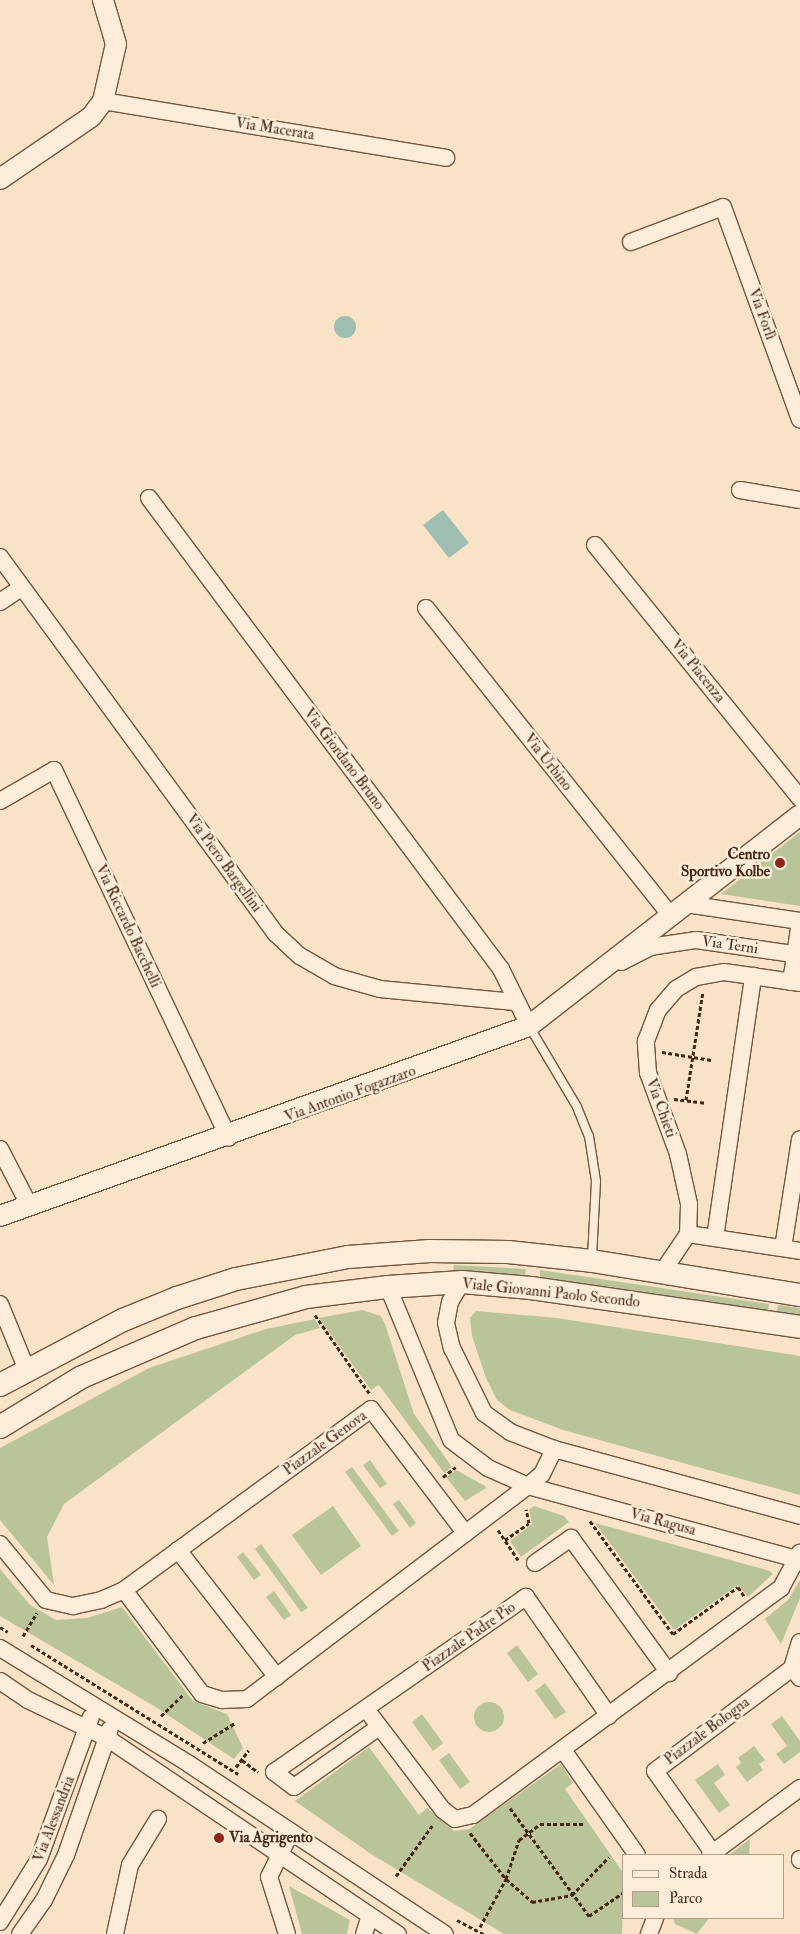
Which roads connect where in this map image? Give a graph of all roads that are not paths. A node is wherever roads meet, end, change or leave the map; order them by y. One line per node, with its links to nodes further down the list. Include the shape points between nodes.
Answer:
1 (103, 0): 2 (street, via 116,44)
2 (103, 101): 3 (street, Via Macerata); 4 (street, via 91,118)
3 (446, 158)
4 (0, 179)
5 (631, 242): 6 (street, Via Forlì, via 723,207)
6 (800, 420)
7 (740, 490): 9 (street)
8 (149, 498): 24 (street, Via Giordano Bruno, via 500,969)
9 (800, 500)
10 (595, 545): 15 (street, Via Piacenza)
11 (0, 557): 12 (street, Via Piero Bargellini)
12 (21, 588): 13 (street); 24 (street, Via Piero Bargellini, via 275,933 300,956 334,976 380,989)
13 (0, 602)
14 (426, 608): 18 (street, Via Urbino)
15 (800, 798)
16 (0, 801): 26 (street, Via Riccardo Bacchelli, via 54,770)
17 (800, 815): 18 (street, Via Antonio Fogazzaro)
18 (678, 910): 19 (street); 21 (street, Via Antonio Fogazzaro)
19 (800, 922): 20 (street, Via Chieti)
20 (798, 955): 21 (street, Via Terni, via 696,940 650,947); 23 (street, Via Chieti)
21 (606, 969): 25 (street, Via Antonio Fogazzaro)
22 (753, 976): 23 (street, Via Chieti); 31 (street, Via Chieti, via 724,972 696,977 676,989 658,1010 646,1041 648,1073 678,1154 689,1204); 32 (street)
23 (796, 983)
24 (514, 1002): 25 (street, Via Giordano Bruno)
25 (529, 1026): 26 (street, Via Antonio Fogazzaro); 35 (lane, via 577,1107 589,1136 596,1181)
26 (229, 1138): 29 (street, Via Antonio Fogazzaro)
27 (800, 1139): 33 (street)
28 (0, 1148): 29 (street)
29 (29, 1205): 30 (street, Via Antonio Fogazzaro)
30 (0, 1216)
31 (688, 1234): 32 (street); 36 (street)
32 (715, 1238): 33 (street)
33 (783, 1248): 34 (street)
34 (800, 1251)
35 (592, 1261): 36 (main road); 42 (main road, via 430,1251 290,1267 178,1298 122,1320)
36 (663, 1271): 39 (main road)
37 (462, 1282): 38 (main road, Viale Giovanni Paolo Secondo); 41 (main road, Viale Giovanni Paolo Secondo, via 588,1294); 45 (street, via 450,1302 446,1323 452,1348 484,1413 510,1432)
38 (388, 1286): 44 (main road, Viale Giovanni Paolo Secondo, via 306,1297 196,1328 82,1377); 46 (street, Via Ragusa, via 451,1440 488,1468)
39 (800, 1295)
40 (0, 1304): 42 (street)
41 (800, 1327)
42 (27, 1370): 43 (main road)
43 (0, 1385)
44 (0, 1427)
45 (554, 1449): 46 (street, via 542,1474); 47 (street)
46 (528, 1486): 48 (street); 51 (street, Via Ragusa)
47 (800, 1516)
48 (465, 1533): 50 (street, Piazzale Genova, via 371,1409); 58 (street)
49 (0, 1544): 53 (street, Piazzale Genova, via 46,1600 57,1606 101,1600)
50 (178, 1550): 53 (street, Piazzale Genova); 58 (street)
51 (799, 1557): 56 (street, via 781,1588)
52 (527, 1561): 56 (street, via 571,1538)
53 (124, 1590): 58 (street, via 202,1694 247,1699)
54 (800, 1642): 57 (street, Piazzale Bologna)
55 (0, 1648): 60 (street)
56 (669, 1673): 62 (street)
57 (796, 1673): 72 (street, Piazzale Bologna, via 655,1771)
58 (277, 1677)
59 (0, 1681): 64 (street, via 28,1700)
60 (95, 1708): 63 (street); 64 (street, Via Alessandria)
61 (366, 1709): 62 (street, Piazzale Padre Pio, via 526,1597); 65 (street); 65 (street, Piazzale Padre Pio, via 274,1772 294,1787)
62 (609, 1716): 67 (street)
63 (114, 1720): 66 (street, Via Alessandria); 70 (street, via 190,1764)
64 (88, 1727): 66 (street); 75 (street, Via Alessandria, via 39,1859)
65 (379, 1727): 67 (street, via 442,1810 455,1819 473,1816)
66 (107, 1738): 73 (street); 76 (street, Via Alessandria, via 66,1854 44,1900)
67 (562, 1750): 71 (street)
68 (799, 1790): 72 (street, Piazzale Bologna)
69 (158, 1819): 77 (street, via 130,1866)
70 (290, 1834): 73 (street); 81 (street)
71 (636, 1854)
72 (711, 1854)
73 (277, 1855): 74 (street); 78 (street, via 269,1877)
74 (370, 1916): 79 (street); 80 (street)
75 (0, 1922)
76 (20, 1934)
77 (115, 1934)
78 (287, 1934)
79 (364, 1934)
80 (398, 1934)
81 (445, 1934)

